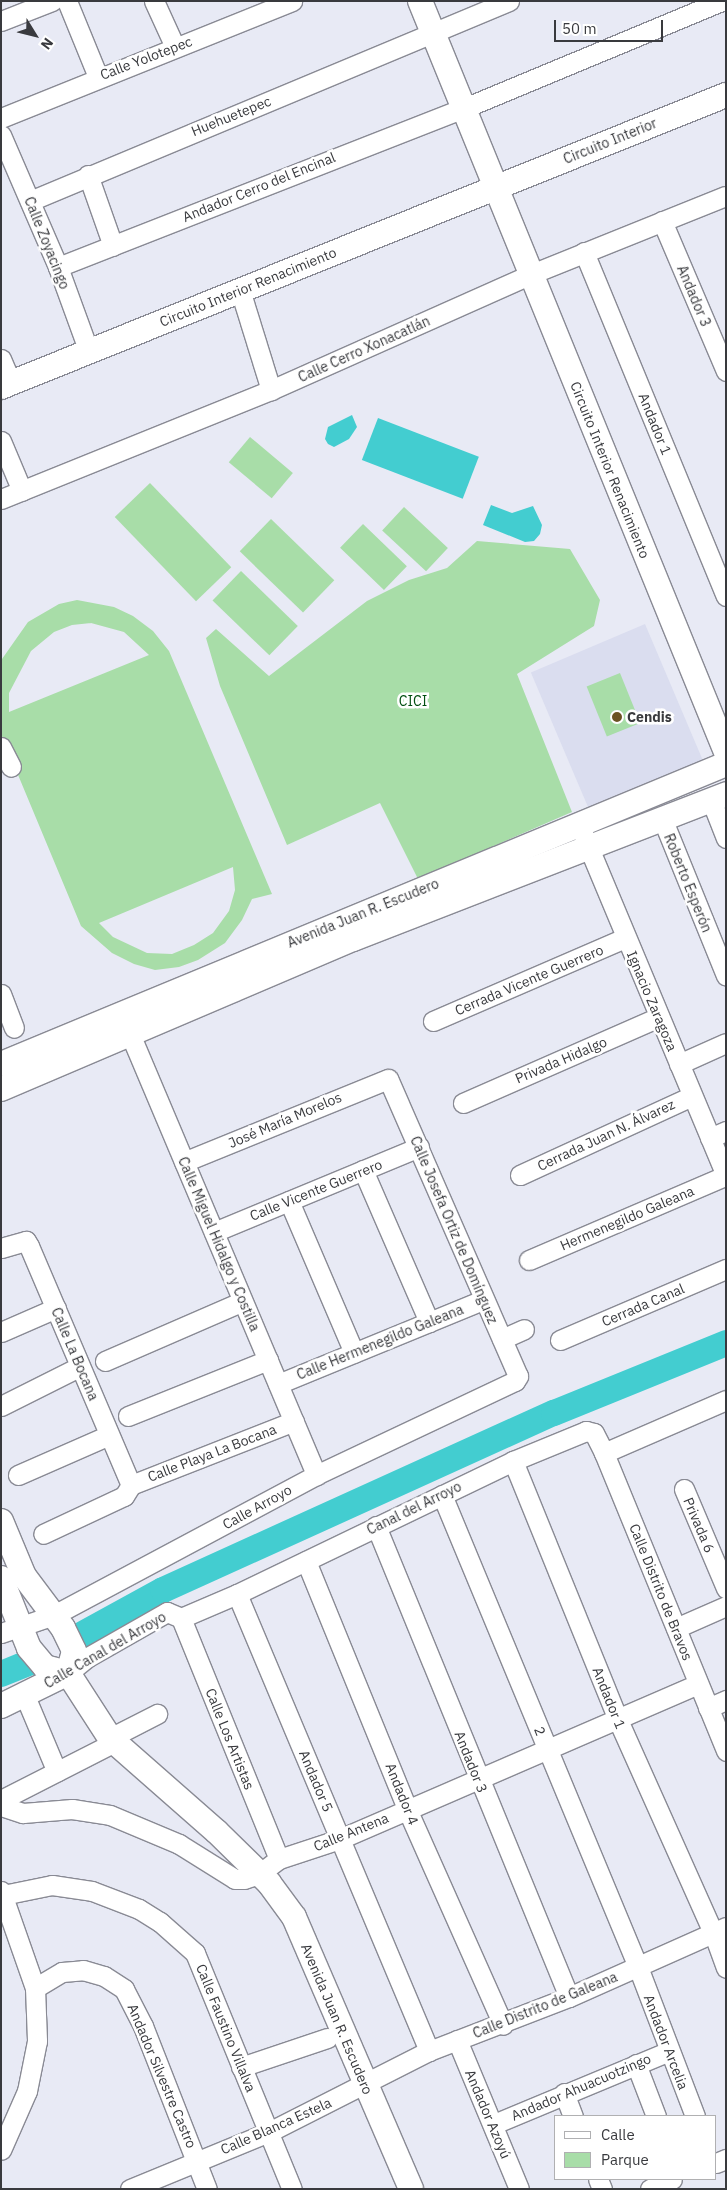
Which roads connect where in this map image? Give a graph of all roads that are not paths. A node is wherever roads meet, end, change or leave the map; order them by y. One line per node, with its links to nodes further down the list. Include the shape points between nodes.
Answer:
1 (52, 1): 8 (street)
2 (67, 1): 11 (street)
3 (154, 1): 10 (street)
4 (292, 1): 10 (street, Calle Yolotepec)
5 (420, 1): 9 (main road, Circuito Interior Renacimiento)
6 (509, 1): 9 (street, Huehuetepec)
7 (721, 1): 13 (street, Andador Cerro del Encinal)
8 (1, 21)
9 (433, 33): 13 (main road, Circuito Interior Renacimiento); 16 (street, Huehuetepec)
10 (175, 47): 11 (street, Calle Yolotepec)
11 (98, 77): 14 (street, Calle Yolotepec)
12 (726, 95): 17 (main road, Circuito Interior)
13 (462, 109): 17 (main road, Circuito Interior Renacimiento); 21 (street, Andador Cerro del Encinal, via 261,184)
14 (1, 118)
15 (1, 135): 19 (street, Calle Zoyacingo)
16 (88, 175): 19 (street, Huehuetepec); 21 (street)
17 (495, 188): 24 (main road, Circuito Interior Renacimiento); 25 (main road, Circuito Interior Renacimiento)
18 (726, 196): 20 (street, Calle Cerro Xonacatlán)
19 (30, 201): 23 (street, Calle Zoyacingo)
20 (662, 221): 22 (street, Calle Cerro Xonacatlán); 28 (street, Andador 3)
21 (113, 246): 23 (street, Andador Cerro del Encinal)
22 (584, 252): 24 (street, Calle Cerro Xonacatlán); 34 (street, Andador 1)
23 (58, 266): 26 (street, Calle Zoyacingo)
24 (529, 275): 30 (street, Calle Cerro Xonacatlán); 36 (main road, Circuito Interior Renacimiento)
25 (240, 290): 26 (main road, Circuito Interior Renacimiento); 30 (street)
26 (89, 352): 29 (main road, Circuito Interior Renacimiento)
27 (1, 359): 29 (street)
28 (726, 371)
29 (6, 384)
30 (271, 390): 32 (street, Calle Cerro Xonacatlán)
31 (1, 441): 32 (street)
32 (22, 491): 33 (street, Calle Cerro Xonacatlán)
33 (1, 498)
34 (726, 596)
35 (1, 747): 38 (street)
36 (726, 752)
37 (726, 764): 41 (main road, Avenida Juan R. Escudero)
38 (11, 767)
39 (718, 797): 40 (main road, Avenida Juan R. Escudero); 42 (street)
40 (662, 818): 43 (main road, Avenida Juan R. Escudero); 46 (street, Roberto Esperón)
41 (579, 825): 43 (street, Ignacio Zaragoza); 44 (main road, Avenida Juan R. Escudero)
42 (726, 838)
43 (588, 848): 44 (main road, Avenida Juan R. Escudero); 45 (street, Ignacio Zaragoza)
44 (350, 930): 50 (main road, Avenida Juan R. Escudero)
45 (625, 938): 48 (street, Ignacio Zaragoza); 49 (street, Cerrada Vicente Guerrero)
46 (726, 976)
47 (1, 994): 51 (street)
48 (659, 1018): 54 (street, Ignacio Zaragoza); 58 (street, Privada Hidalgo)
49 (432, 1021)
50 (125, 1023): 53 (main road, Avenida Juan R. Escudero); 56 (main road, Avenida Juan R. Escudero); 61 (street, Calle Miguel Hidalgo y Costilla)
51 (14, 1028)
52 (726, 1043): 54 (street)
53 (1, 1064)
54 (679, 1064): 57 (street, Ignacio Zaragoza)
55 (388, 1079): 60 (street, Calle Josefa Ortiz de Domínguez); 61 (street, José María Morelos)
56 (1, 1089)
57 (692, 1096): 59 (street, Ignacio Zaragoza); 63 (street, Cerrada Juan N. Álvarez)
58 (463, 1102)
59 (718, 1134): 64 (street, Ignacio Zaragoza)
60 (419, 1147): 62 (street, Calle Vicente Guerrero); 70 (street, Calle Josefa Ortiz de Domínguez)
61 (184, 1162): 66 (street, Calle Miguel Hidalgo y Costilla)
62 (363, 1170): 65 (street, Calle Vicente Guerrero); 73 (street)
63 (520, 1175)
64 (726, 1176): 68 (street, Hermenegildo Galeana)
65 (289, 1201): 66 (street, Calle Vicente Guerrero); 78 (street)
66 (214, 1232): 71 (street, Calle Miguel Hidalgo y Costilla)
67 (1, 1248): 72 (street, Calle La Bocana, via 26,1241)
68 (529, 1260)
69 (726, 1269): 77 (street, Cerrada Canal)
70 (483, 1300): 73 (street, Calle Hermenegildo Galeana); 76 (street, Calle Josefa Ortiz de Domínguez)
71 (243, 1301): 79 (street, Calle Miguel Hidalgo y Costilla); 80 (street)
72 (56, 1308): 75 (street); 81 (street, Calle La Bocana)
73 (429, 1322): 78 (street, Calle Hermenegildo Galeana)
74 (524, 1329): 76 (street)
75 (1, 1332)
76 (502, 1340): 82 (street, Calle Josefa Ortiz de Domínguez, via 518,1376)
77 (560, 1340)
78 (354, 1353): 83 (street, Calle Hermenegildo Galeana)
79 (268, 1360): 83 (street, Calle Miguel Hidalgo y Costilla); 86 (street)
80 (105, 1361)
81 (79, 1367): 85 (street); 89 (street, Calle La Bocana)
82 (514, 1381): 93 (street, Calle Arroyo)
83 (278, 1384): 87 (street, Calle Miguel Hidalgo y Costilla)
84 (726, 1400): 90 (street)
85 (1, 1406)
86 (128, 1416)
87 (294, 1421): 93 (street, Calle Miguel Hidalgo y Costilla); 94 (street, Calle Playa La Bocana)
88 (594, 1433): 90 (street, Calle Distrito de Bravos); 91 (street, Canal del Arroyo, via 586,1431)
89 (110, 1435): 92 (street); 94 (street, Calle La Bocana)
90 (604, 1453): 107 (street, Calle Distrito de Bravos)
91 (513, 1461): 96 (street, Canal del Arroyo); 116 (street, Andador 1)
92 (18, 1475)
93 (316, 1475): 105 (street, Calle Arroyo)
94 (130, 1489): 99 (street, Calle Playa La Bocana)
95 (684, 1489): 102 (street, Privada 6)
96 (442, 1495): 98 (street, Canal del Arroyo); 118 (street, 2)
97 (1, 1521): 105 (main road, via 24,1576)
98 (376, 1526): 100 (street, Canal del Arroyo); 121 (street, Andador 3)
99 (43, 1534)
100 (306, 1561): 103 (street, Canal del Arroyo); 124 (street, Andador 4)
101 (1, 1578): 108 (main road)
102 (726, 1588)
103 (237, 1594): 106 (street, Calle Canal del Arroyo); 125 (street, Andador 5)
104 (726, 1606): 107 (street)
105 (54, 1615): 108 (street, Calle Arroyo); 109 (main road, via 74,1651)
106 (181, 1618): 109 (street, Calle Canal del Arroyo, via 168,1612 88,1657); 126 (street, Calle Los Artistas)
107 (676, 1628): 110 (street, Calle Distrito de Bravos)
108 (12, 1631): 109 (main road, via 44,1667)
109 (68, 1673): 111 (main road, Calle Canal del Arroyo); 117 (main road, Avenida Juan R. Escudero)
110 (698, 1684): 114 (street, Calle Distrito de Bravos); 116 (street, Calle Antena)
111 (25, 1696): 113 (main road, Calle Canal del Arroyo); 120 (street)
112 (726, 1700): 114 (street)
113 (1, 1706)
114 (708, 1708): 119 (street, Calle Distrito de Bravos)
115 (157, 1714): 117 (street)
116 (618, 1720): 118 (street, Calle Antena); 129 (street, Andador 1)
117 (113, 1740): 120 (street); 127 (main road, Avenida Juan R. Escudero, via 217,1832)
118 (547, 1749): 121 (street, Calle Antena); 130 (street, 2)
119 (726, 1751)
120 (57, 1772): 122 (street)
121 (476, 1778): 124 (street, Calle Antena); 133 (street, Andador 3)
122 (1, 1800)
123 (1, 1806): 127 (street, via 23,1813 72,1809 110,1815 178,1844 235,1879)
124 (407, 1810): 125 (street, Calle Antena); 134 (street, Andador 4)
125 (340, 1839): 126 (street, Calle Antena); 137 (street, Andador 5)
126 (279, 1859): 127 (street, Calle Antena)
127 (252, 1871): 135 (main road, Avenida Juan R. Escudero, via 298,1964); 141 (main road, Avenida Juan R. Escudero, via 294,1917)
128 (2, 1893): 132 (street); 140 (street, Calle Faustino Villalva, via 52,1885 92,1891 125,1902 160,1922 195,1953)
129 (719, 1929): 130 (street, Calle Distrito de Galeana); 131 (street, Andador 1)
130 (638, 1967): 133 (street, Calle Distrito de Galeana); 138 (street, Andador Arcelia)
131 (726, 1968)
132 (35, 1988): 148 (street, via 37,2041 27,2091); 149 (street, Andador Silvestre Castro, via 62,1972 83,1970 104,1976 124,1989 143,2026)
133 (569, 1997): 134 (street, Calle Distrito de Galeana)
134 (503, 2025): 136 (street, Calle Distrito de Galeana)
135 (327, 2038): 140 (street); 141 (main road, Avenida Juan R. Escudero)
136 (457, 2040): 137 (street, Calle Distrito de Galeana); 146 (street, Andador Azoyú)
137 (429, 2051): 141 (street, Calle Distrito de Galeana)
138 (668, 2051): 139 (street, Andador Ahuacuotzingo); 145 (street, Andador Arcelia)
139 (636, 2064): 142 (street, Andador Ahuacuotzingo); 144 (street)
140 (241, 2067): 147 (street, Calle Faustino Villalva)
141 (357, 2087): 147 (street, Calle Blanca Estela); 154 (main road, Avenida Juan R. Escudero); 155 (main road, Avenida Juan R. Escudero)
142 (564, 2093): 143 (street); 146 (street, Andador Ahuacuotzingo)
143 (573, 2115)
144 (656, 2115)
145 (695, 2115)
146 (494, 2124): 156 (street, Andador Azoyú)
147 (269, 2132): 149 (street, Calle Blanca Estela); 153 (street, Calle Faustino Villalva)
148 (1, 2150)
149 (197, 2160): 151 (street, Calle Blanca Estela); 152 (street, Andador Silvestre Castro)
150 (670, 2180): 157 (street)
151 (130, 2189)
152 (208, 2189)
153 (292, 2189)
154 (394, 2189)
155 (411, 2189)
156 (519, 2189)
157 (650, 2189)

